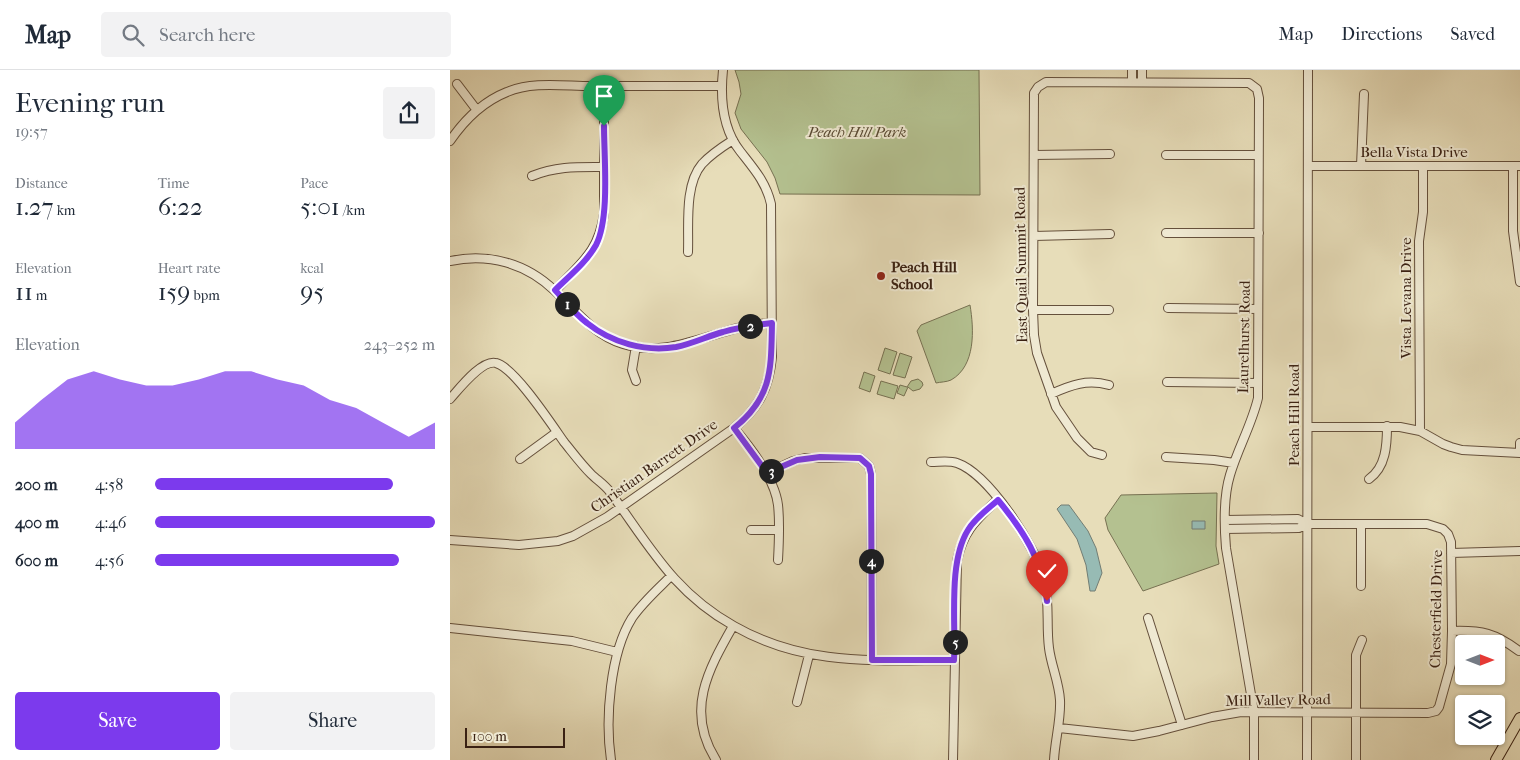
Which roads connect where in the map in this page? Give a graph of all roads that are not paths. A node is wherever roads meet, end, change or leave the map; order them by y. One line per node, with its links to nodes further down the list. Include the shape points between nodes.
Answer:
1 (723, 70): 9 (street, Christian Barrett Drive)
2 (1132, 70): 5 (street)
3 (1142, 70): 6 (street)
4 (1308, 70): 18 (street, Peach Hill Road)
5 (1132, 82): 6 (street); 15 (street, East Quail Summit Road, via 1042,84 1034,98)
6 (1142, 82): 17 (street, Laurelhurst Road, via 1242,81 1255,86 1259,98)
7 (458, 84): 11 (street)
8 (604, 86): 9 (street); 11 (street, via 524,87 508,91); 21 (street)
9 (722, 86): 12 (street, Christian Barrett Drive, via 724,116)
10 (1364, 94): 19 (street)
11 (476, 109): 13 (street)
12 (733, 140): 28 (street, via 714,153 696,173 691,186); 36 (street, Christian Barrett Drive, via 761,178 771,204)
13 (450, 141)
14 (1110, 154): 15 (street)
15 (1034, 155): 27 (street, East Quail Summit Road)
16 (1166, 155): 17 (street)
17 (1258, 155): 25 (street, Laurelhurst Road)
18 (1308, 166): 19 (street, Bella Vista Drive); 45 (street, Peach Hill Road)
19 (1361, 166): 22 (street, Bella Vista Drive)
20 (1517, 166): 22 (street, Bella Vista Drive); 30 (street, via 1513,231)
21 (604, 167): 23 (street, via 562,167); 31 (street, via 604,214 599,237 585,261)
22 (1423, 167): 47 (street, Vista Levana Drive, via 1419,241)
23 (532, 176)
24 (1166, 233): 25 (street)
25 (1259, 233): 33 (street, Laurelhurst Road)
26 (1110, 234): 27 (street)
27 (1034, 236): 34 (street, East Quail Summit Road)
28 (688, 252)
29 (450, 261): 31 (street, via 500,260 531,272)
30 (1520, 282)
31 (555, 290): 37 (street, via 588,324 618,342)
32 (1168, 308): 33 (street)
33 (1258, 309): 40 (street, Laurelhurst Road)
34 (1034, 310): 35 (street); 42 (street, East Quail Summit Road, via 1035,345)
35 (1109, 310)
36 (772, 323): 37 (street, via 733,329 676,347); 46 (street, Christian Barrett Drive, via 770,374 766,389 754,408)
37 (636, 346): 38 (street, via 632,370)
38 (636, 381)
39 (1167, 382): 40 (street)
40 (1258, 383): 55 (street, Laurelhurst Road, via 1255,411)
41 (1109, 385): 42 (street, via 1078,383)
42 (1051, 394): 51 (street, East Quail Summit Road, via 1077,438 1090,452)
43 (450, 399): 48 (street, via 486,364 497,363 526,391)
44 (1387, 426): 45 (street); 47 (street); 57 (street, via 1383,460 1380,469)
45 (1308, 427): 61 (street, Peach Hill Road)
46 (734, 428): 56 (street); 59 (street, Christian Barrett Drive)
47 (1420, 431): 50 (street, via 1462,450)
48 (557, 432): 53 (street); 59 (street)
49 (1520, 443): 50 (street)
50 (1520, 453)
51 (1102, 455)
52 (1166, 457): 55 (street)
53 (520, 460)
54 (931, 462): 58 (street, via 950,461 966,467 985,483)
55 (1234, 463): 60 (street, Laurelhurst Road, via 1226,488)
56 (767, 473): 65 (street, via 778,505); 80 (street, via 793,461 820,457 860,458 869,466)
57 (1370, 479)
58 (998, 500): 81 (street, via 974,521 960,547 956,572); 90 (street, via 1032,549 1044,578 1049,648 1060,692)
59 (621, 508): 66 (street, Christian Barrett Drive, via 588,529 558,541 519,545); 70 (street)
60 (1225, 520): 61 (street, via 1298,519); 63 (street, Laurelhurst Road)
61 (1307, 524): 62 (street); 63 (street, via 1299,528); 85 (street, Peach Hill Road)
62 (1361, 524): 68 (street, Chesterfield Drive, via 1438,526 1448,534); 71 (street)
63 (1225, 529): 84 (street, Laurelhurst Road)
64 (751, 530): 65 (street)
65 (779, 530): 69 (street)
66 (450, 540)
67 (1520, 551): 68 (street)
68 (1451, 553): 75 (street, Chesterfield Drive)
69 (778, 560)
70 (671, 576): 73 (street, via 691,596); 78 (street, via 635,614)
71 (1361, 586)
72 (1148, 618): 88 (street)
73 (733, 626): 79 (street, via 774,645); 92 (street, via 708,672 701,706 705,736)
74 (450, 628): 78 (street, via 572,641)
75 (1452, 630): 77 (street, via 1488,632); 83 (street, Chesterfield Drive, via 1450,664)
76 (1362, 640): 86 (street, via 1356,655)
77 (1519, 651)
78 (617, 652): 91 (street, via 608,729)
79 (809, 655): 80 (street); 82 (street)
80 (872, 660): 81 (street)
81 (954, 660): 93 (street)
82 (797, 702)
83 (1439, 707): 86 (street, Mill Valley Road, via 1428,714)
84 (1254, 712): 85 (street, Mill Valley Road); 88 (street, Mill Valley Road, via 1233,712); 95 (street, Laurelhurst Road)
85 (1308, 712): 86 (street, Mill Valley Road); 96 (street, Peach Hill Road)
86 (1356, 713): 97 (street)
87 (1520, 718): 98 (main road)
88 (1182, 725): 90 (street, Mill Valley Road, via 1133,736)
89 (1520, 727): 99 (main road)
90 (1059, 728): 94 (street)
91 (611, 760)
92 (716, 760)
93 (953, 760)
94 (1054, 760)
95 (1254, 760)
96 (1307, 760)
97 (1356, 760)
98 (1496, 760)
99 (1502, 760)

